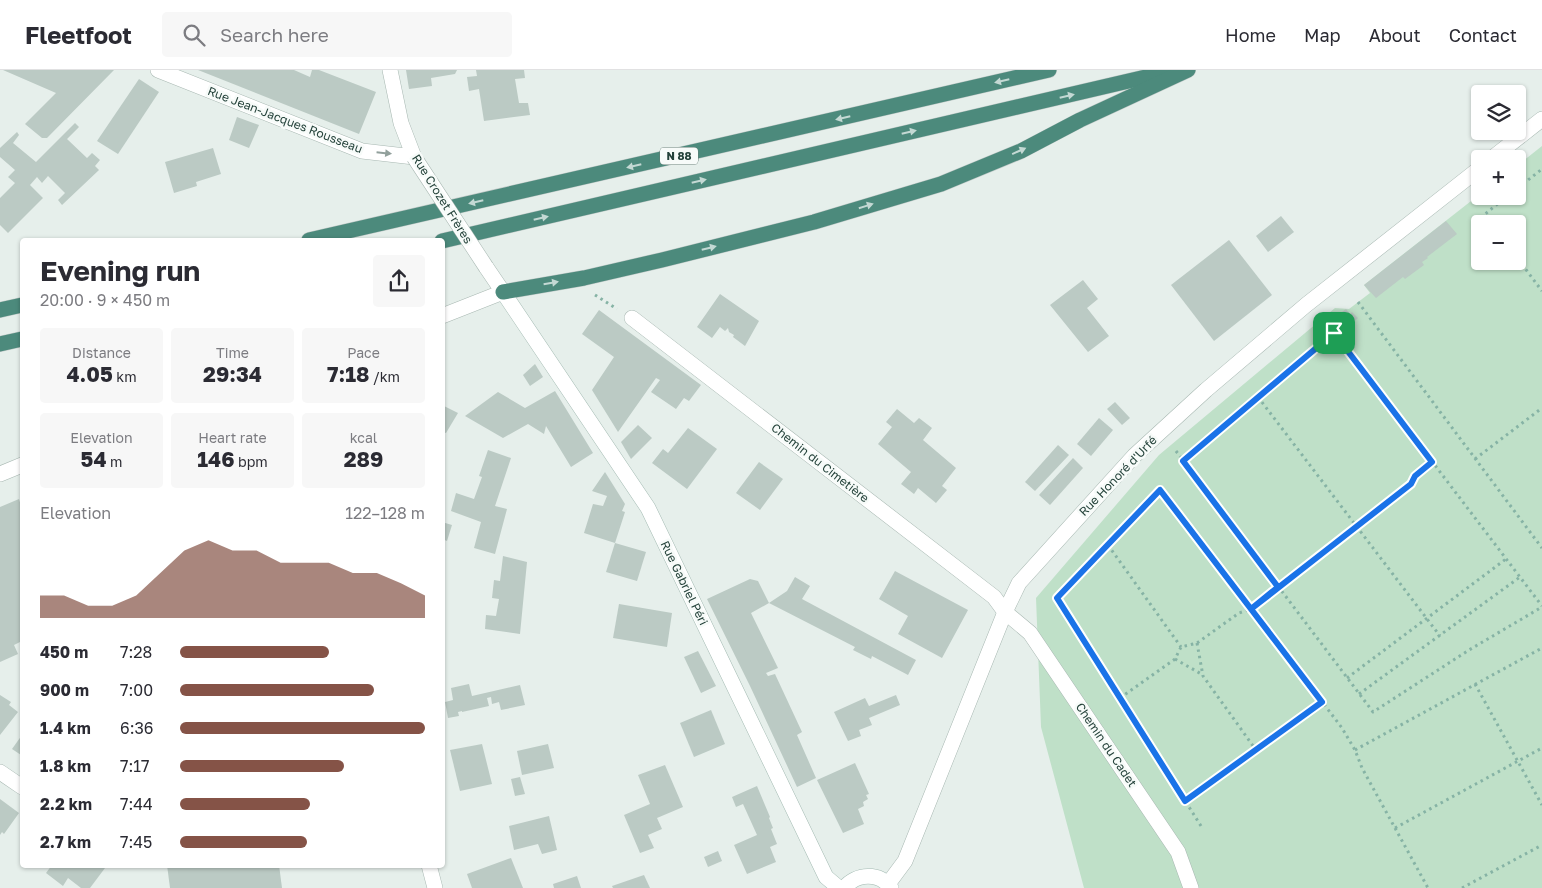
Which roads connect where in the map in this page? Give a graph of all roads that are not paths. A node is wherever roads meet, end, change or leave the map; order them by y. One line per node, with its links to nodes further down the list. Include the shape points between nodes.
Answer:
1 (158, 70): 8 (street, Rue Jean-Jacques Rousseau, one-way to 8, via 362,151)
2 (390, 70): 8 (street, Rue Crozet Frères, via 401,123)
3 (1049, 70): 10 (highway, N 88, one-way to 10)
4 (1176, 70): 11 (highway, N 88, one-way to 4)
5 (1188, 70): 12 (highway, one-way to 5, via 662,260 814,222 941,184 1021,151)
6 (1542, 118): 7 (street)
7 (1502, 150)
8 (414, 156): 12 (street, Rue Crozet Frères, bridge)
9 (1471, 175): 21 (street, Rue Honoré d'Urfé, via 1306,305 1134,456 1019,582)
10 (318, 238)
11 (445, 240)
12 (503, 292): 15 (street); 27 (street, Rue Gabriel Péri, via 648,508 826,877)
13 (20, 305): 14 (highway)
14 (0, 310)
15 (445, 315)
16 (632, 318): 21 (street, Chemin du Cimetière, via 994,597)
17 (20, 339): 18 (highway)
18 (0, 344)
19 (20, 466): 20 (street)
20 (0, 474)
21 (1006, 612): 25 (street, Rue Honoré d'Urfé, via 905,861); 29 (street, Chemin du Cadet, via 1030,633 1178,852)
22 (0, 772): 23 (street)
23 (20, 786)
24 (430, 868): 26 (street)
25 (890, 886): 28 (street, via 881,879 864,876)
26 (435, 888)
27 (839, 888)
28 (844, 888)
29 (1191, 888)

